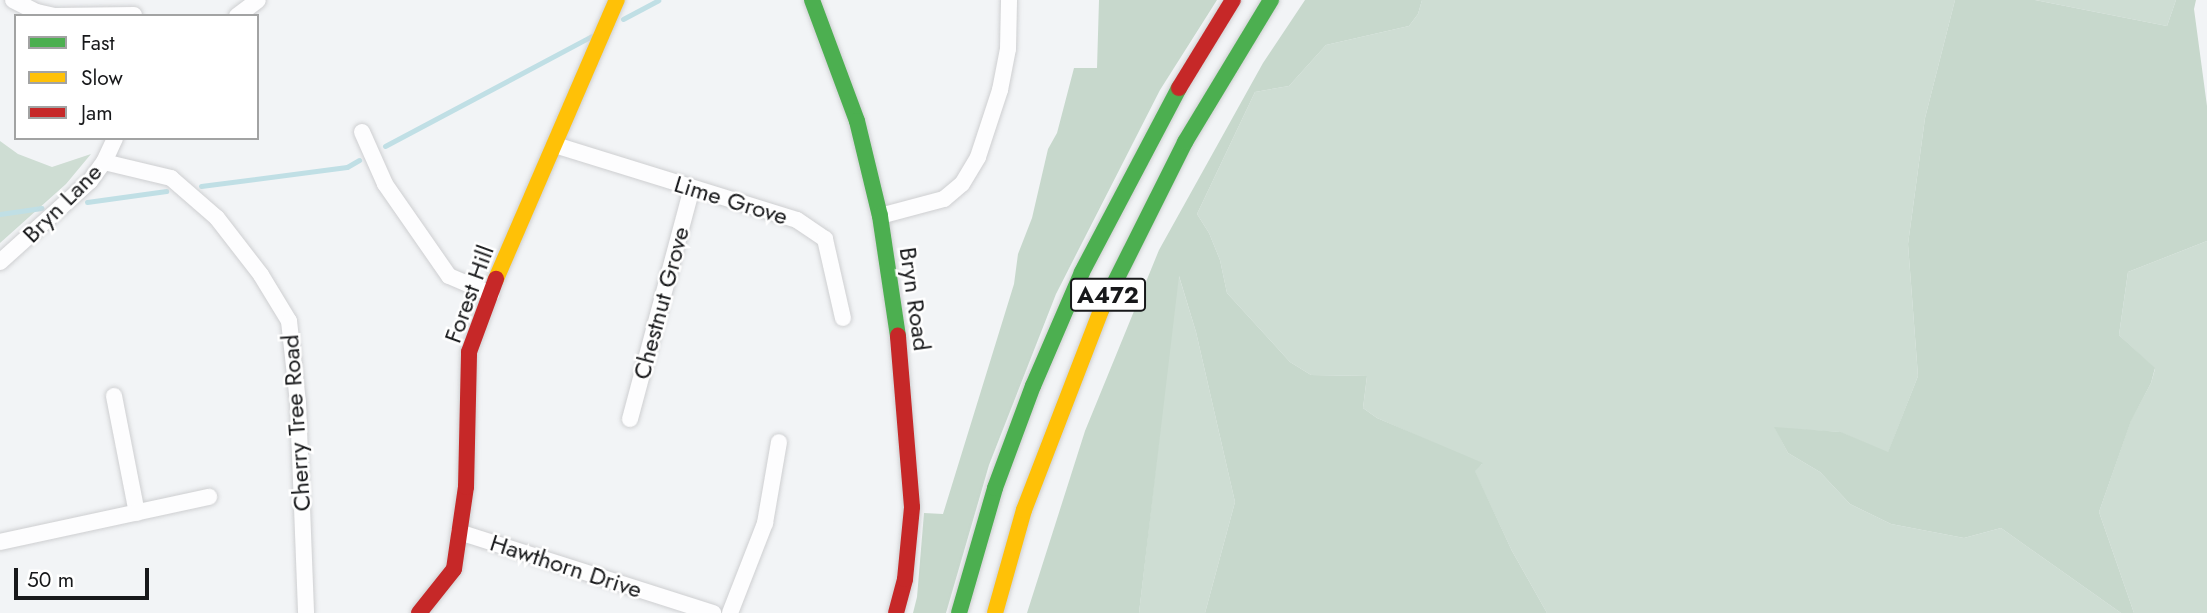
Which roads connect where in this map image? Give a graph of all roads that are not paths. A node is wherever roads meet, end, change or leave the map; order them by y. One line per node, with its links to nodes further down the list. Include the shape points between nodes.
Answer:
1 (13, 0): 8 (street)
2 (258, 0): 9 (street)
3 (618, 0): 12 (main road, Forest Hill)
4 (812, 0): 15 (main road, Bryn Road, via 857,121)
5 (1009, 0): 15 (street, via 1008,49 1000,90 991,126 973,166 962,184 944,199)
6 (1233, 0): 31 (main road, A472, via 1171,100 1082,272 995,488)
7 (1271, 0): 32 (main road, A472, via 1185,142 1114,281 1044,452)
8 (46, 14)
9 (240, 14)
10 (362, 132): 17 (street, via 385,184 449,276)
11 (114, 140): 13 (street, Bryn Lane)
12 (555, 145): 14 (street, Lime Grove); 17 (main road, Forest Hill)
13 (104, 162): 16 (street, Bryn Lane, via 77,195); 26 (street, Cherry Tree Road, via 171,178 217,218 289,321 298,403)
14 (692, 188): 18 (street, Lime Grove, via 797,220 825,239); 20 (street, Chestnut Grove)
15 (880, 216): 30 (main road, Bryn Road, via 902,365 911,467 909,546)
16 (0, 262)
17 (491, 294): 24 (main road, Forest Hill, via 469,352 466,487)
18 (843, 317)
19 (114, 396): 23 (street)
20 (630, 419)
21 (779, 442): 29 (street, via 765,523)
22 (209, 497): 23 (street)
23 (137, 513): 25 (street)
24 (459, 532): 27 (main road, Forest Hill, via 454,569); 28 (street, Hawthorn Drive)
25 (0, 542)
26 (306, 613)
27 (419, 613)
28 (713, 613)
29 (730, 613)
30 (896, 613)
31 (959, 613)
32 (995, 613)

